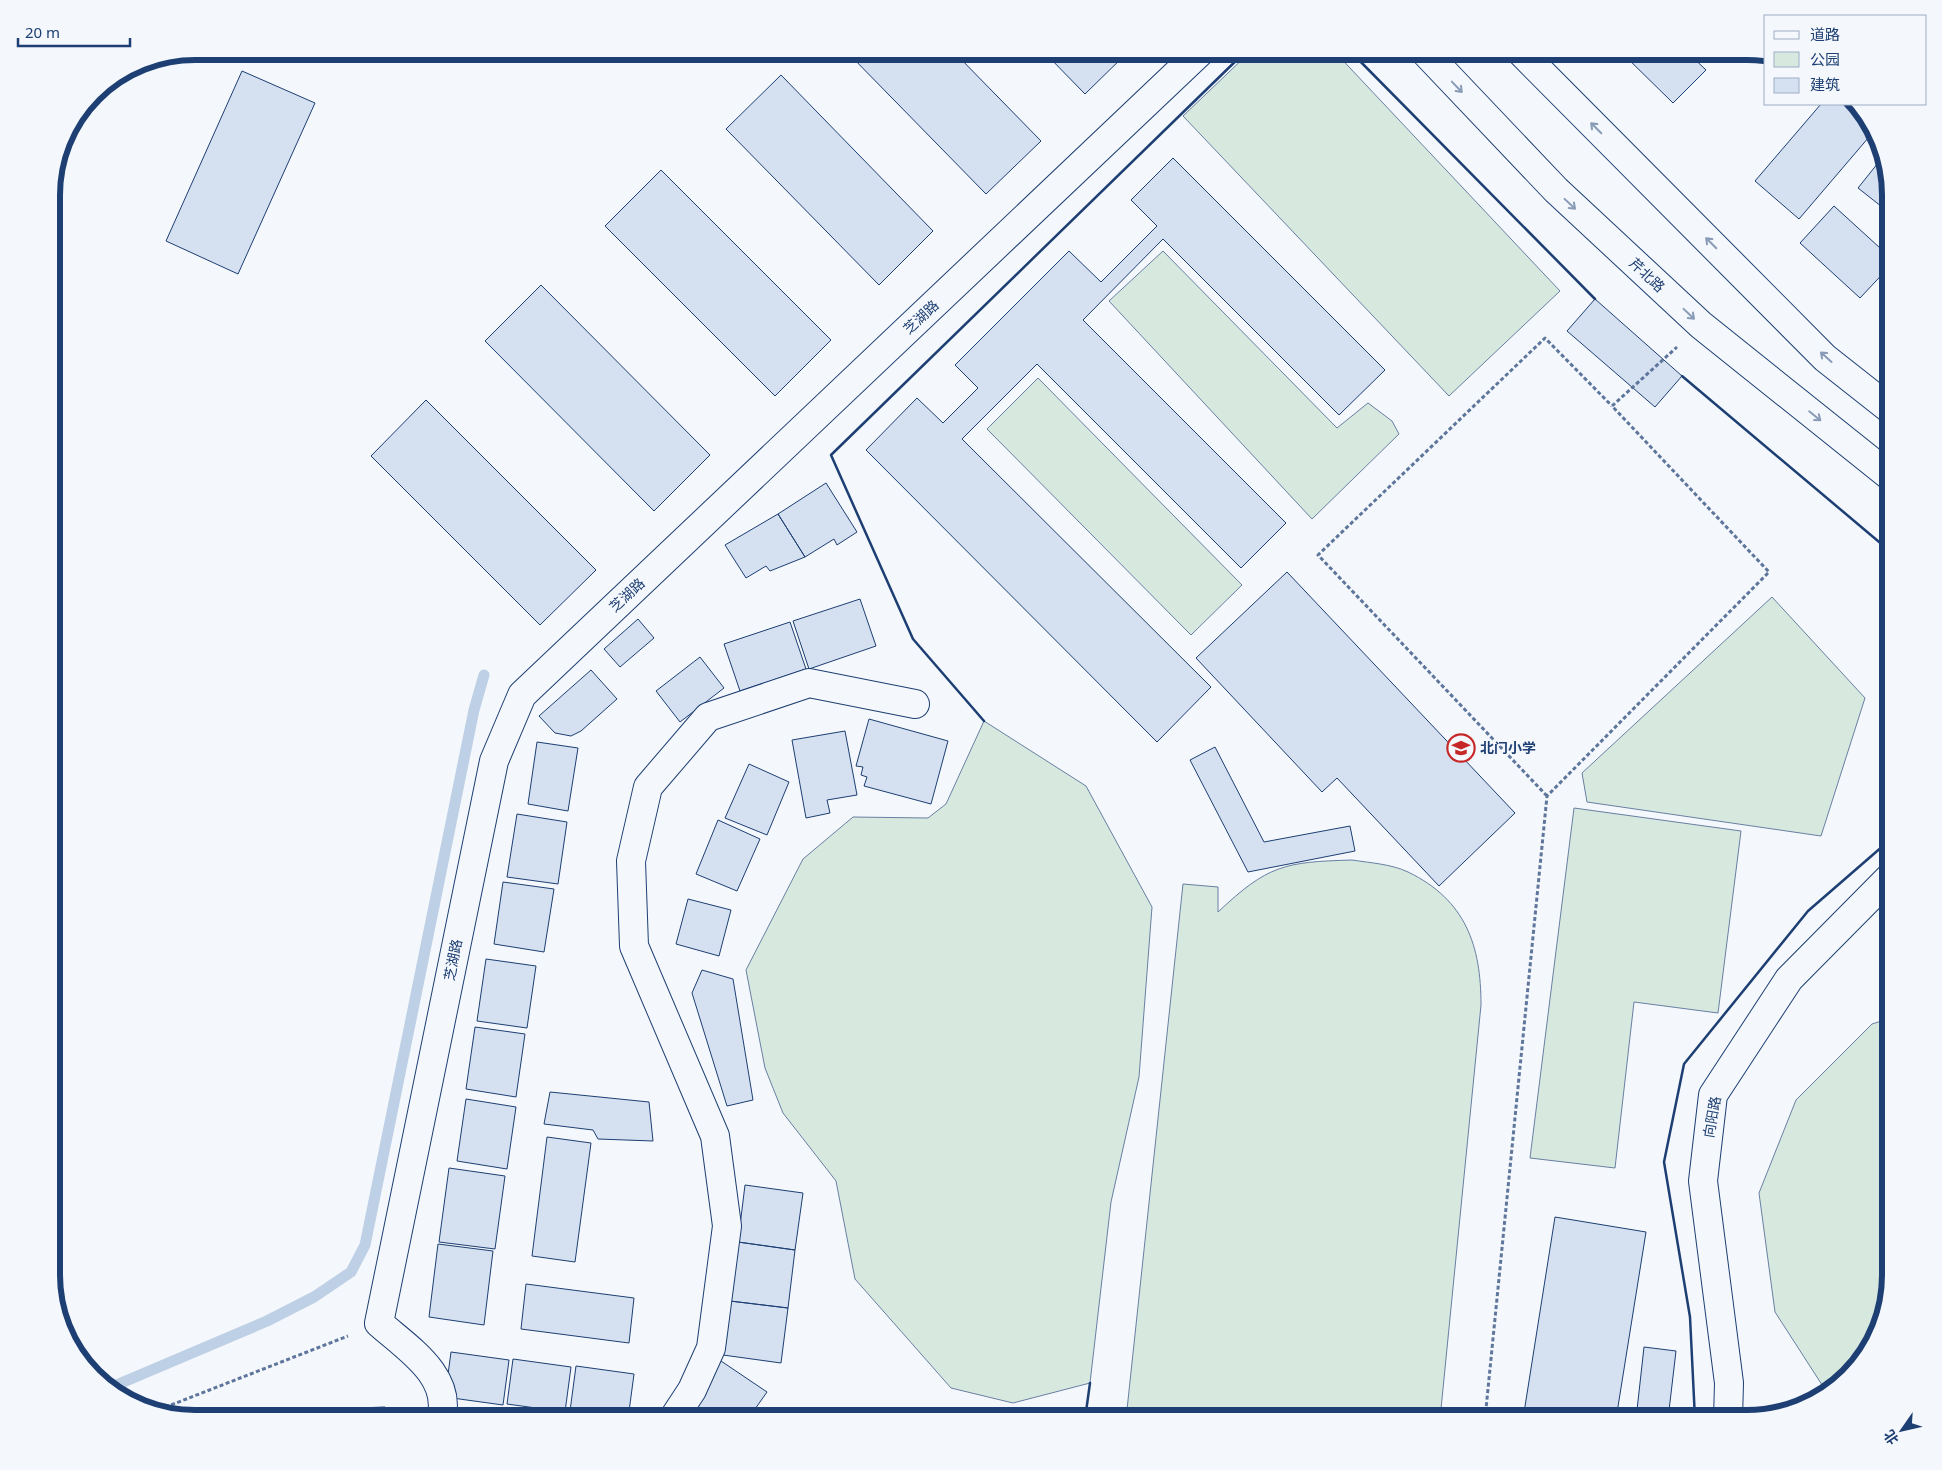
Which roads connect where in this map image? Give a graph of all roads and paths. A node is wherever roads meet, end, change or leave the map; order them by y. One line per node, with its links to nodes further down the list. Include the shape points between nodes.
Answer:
1 (1192, 60): 11 (street, 芝湖路, via 522,695 494,761)
2 (1433, 60): 4 (street, 芹北路, one-way to 4, via 1556,190)
3 (1529, 60): 5 (street, one-way to 3, via 1826,358)
4 (1702, 325): 6 (path); 7 (street, 芹北路, one-way to 7)
5 (1882, 403)
6 (1612, 406): 9 (path, via 1769,572); 9 (path, via 1545,338 1318,555)
7 (1882, 470)
8 (915, 704): 14 (street, via 810,683 708,717 648,787 631,861 634,946 715,1136 727,1226 711,1348)
9 (1547, 796): 15 (path)
10 (1882, 885): 16 (street, 向阳路, via 1789,979 1713,1094 1703,1181 1729,1383)
11 (380, 1323): 12 (path); 13 (street, via 430,1368 440,1387)
12 (167, 1407)
13 (444, 1410)
14 (679, 1410)
15 (1486, 1410)
16 (1728, 1410)

